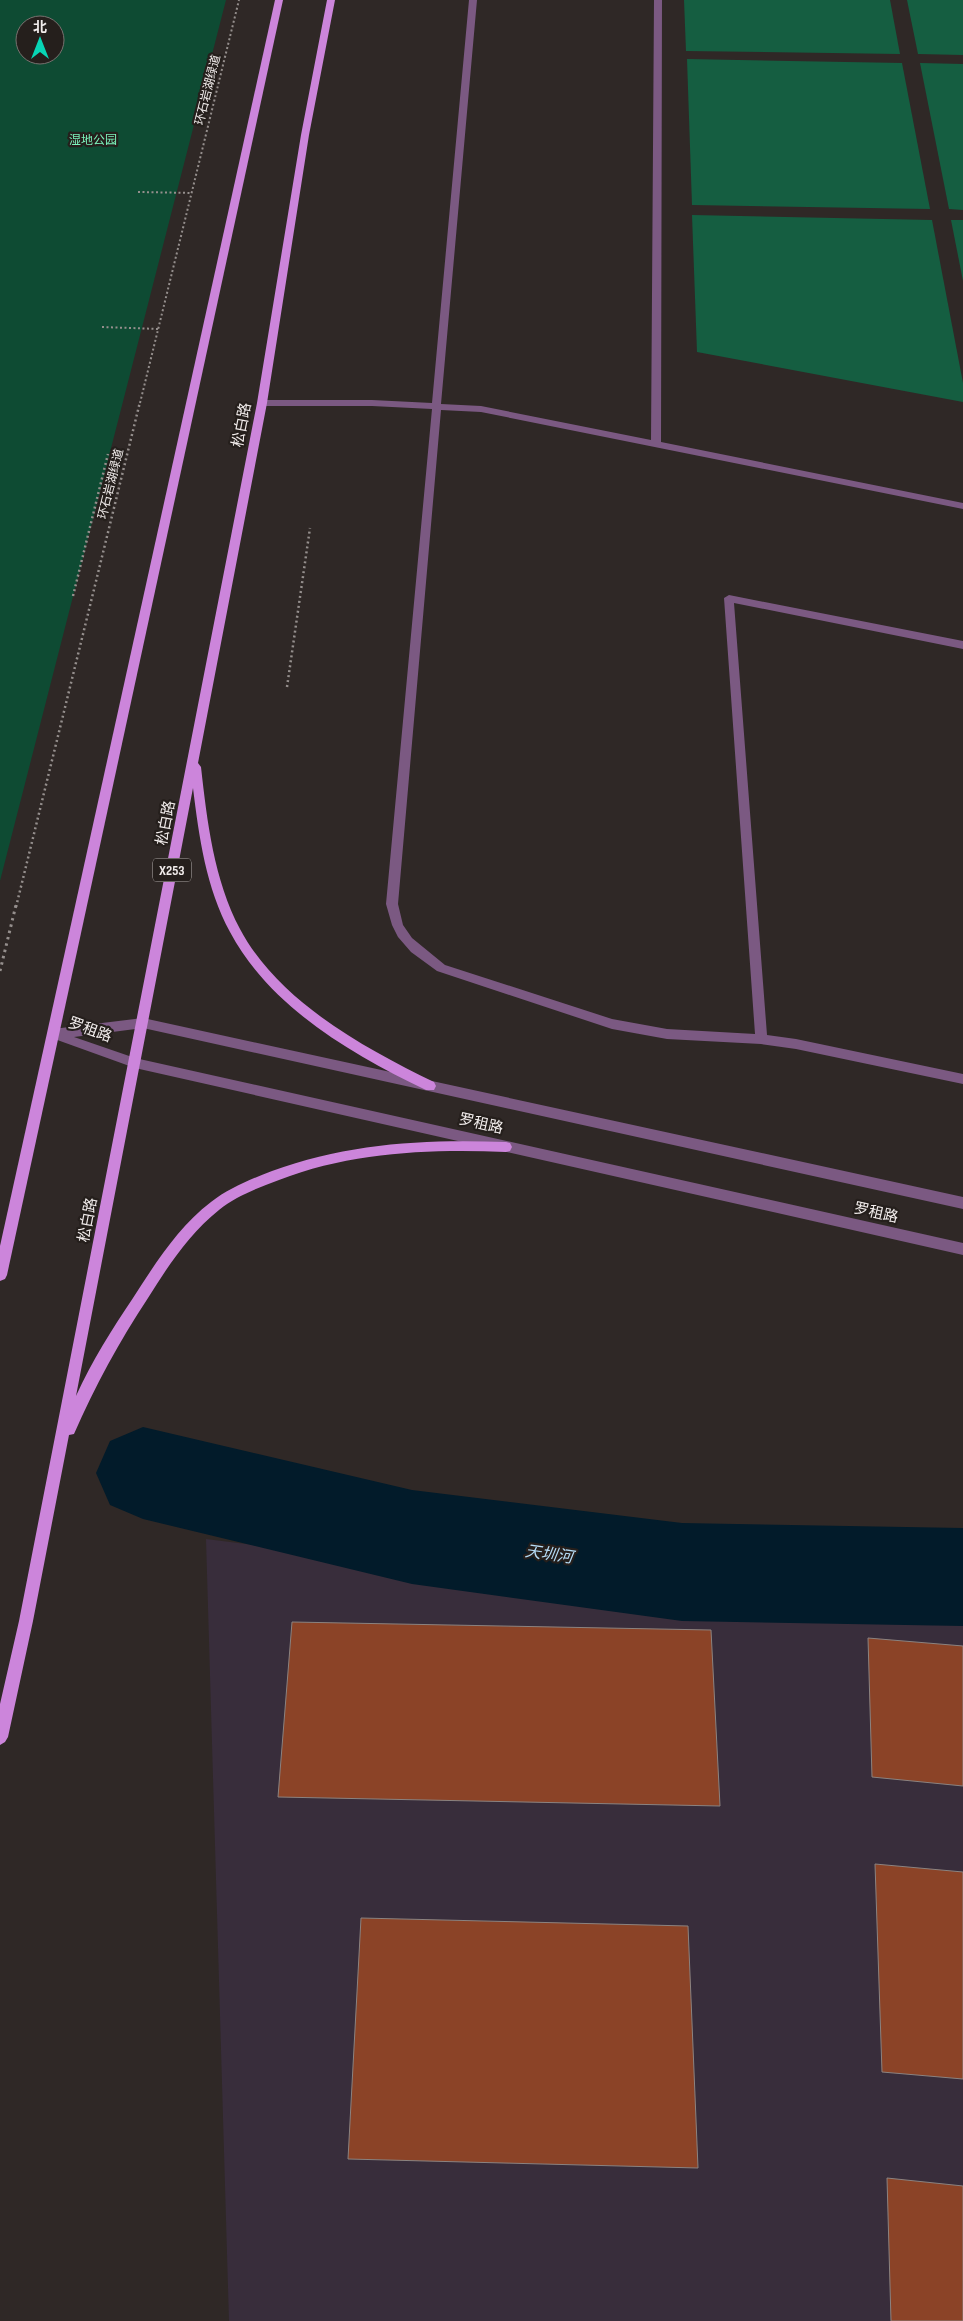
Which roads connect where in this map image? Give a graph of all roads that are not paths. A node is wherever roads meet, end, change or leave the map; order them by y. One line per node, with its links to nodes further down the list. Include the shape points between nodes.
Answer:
1 (279, 0): 12 (main road)
2 (332, 0): 5 (main road, 松白路 / X253, via 305,135)
3 (473, 0): 6 (street)
4 (658, 0): 7 (street)
5 (262, 403): 6 (street); 10 (main road, 松白路 / X253)
6 (436, 406): 7 (street, via 482,409); 13 (street, via 392,904 394,921 403,937 421,955 441,968 602,1022 667,1034)
7 (656, 444): 8 (street)
8 (963, 506)
9 (963, 645): 13 (street, via 730,598)
10 (195, 751): 11 (main road, 松白路 / X253); 16 (main road, via 206,842 222,898 234,931 256,963 289,995 350,1044)
11 (142, 1023): 12 (street, 罗租路); 14 (main road, 松白路 / X253); 16 (street, 罗租路)
12 (53, 1034): 14 (street, 罗租路); 20 (main road)
13 (761, 1039): 15 (street)
14 (134, 1063): 17 (street, 罗租路); 21 (main road, 松白路 / X253)
15 (963, 1080)
16 (430, 1086): 18 (street, 罗租路)
17 (506, 1147): 19 (street, 罗租路); 21 (main road, via 451,1144 349,1153 299,1165 251,1185 215,1206 161,1267 131,1312 77,1407)
18 (963, 1203)
19 (963, 1249)
20 (0, 1275)
21 (56, 1459): 22 (main road, 松白路 / X253, via 26,1621)
22 (0, 1737)

